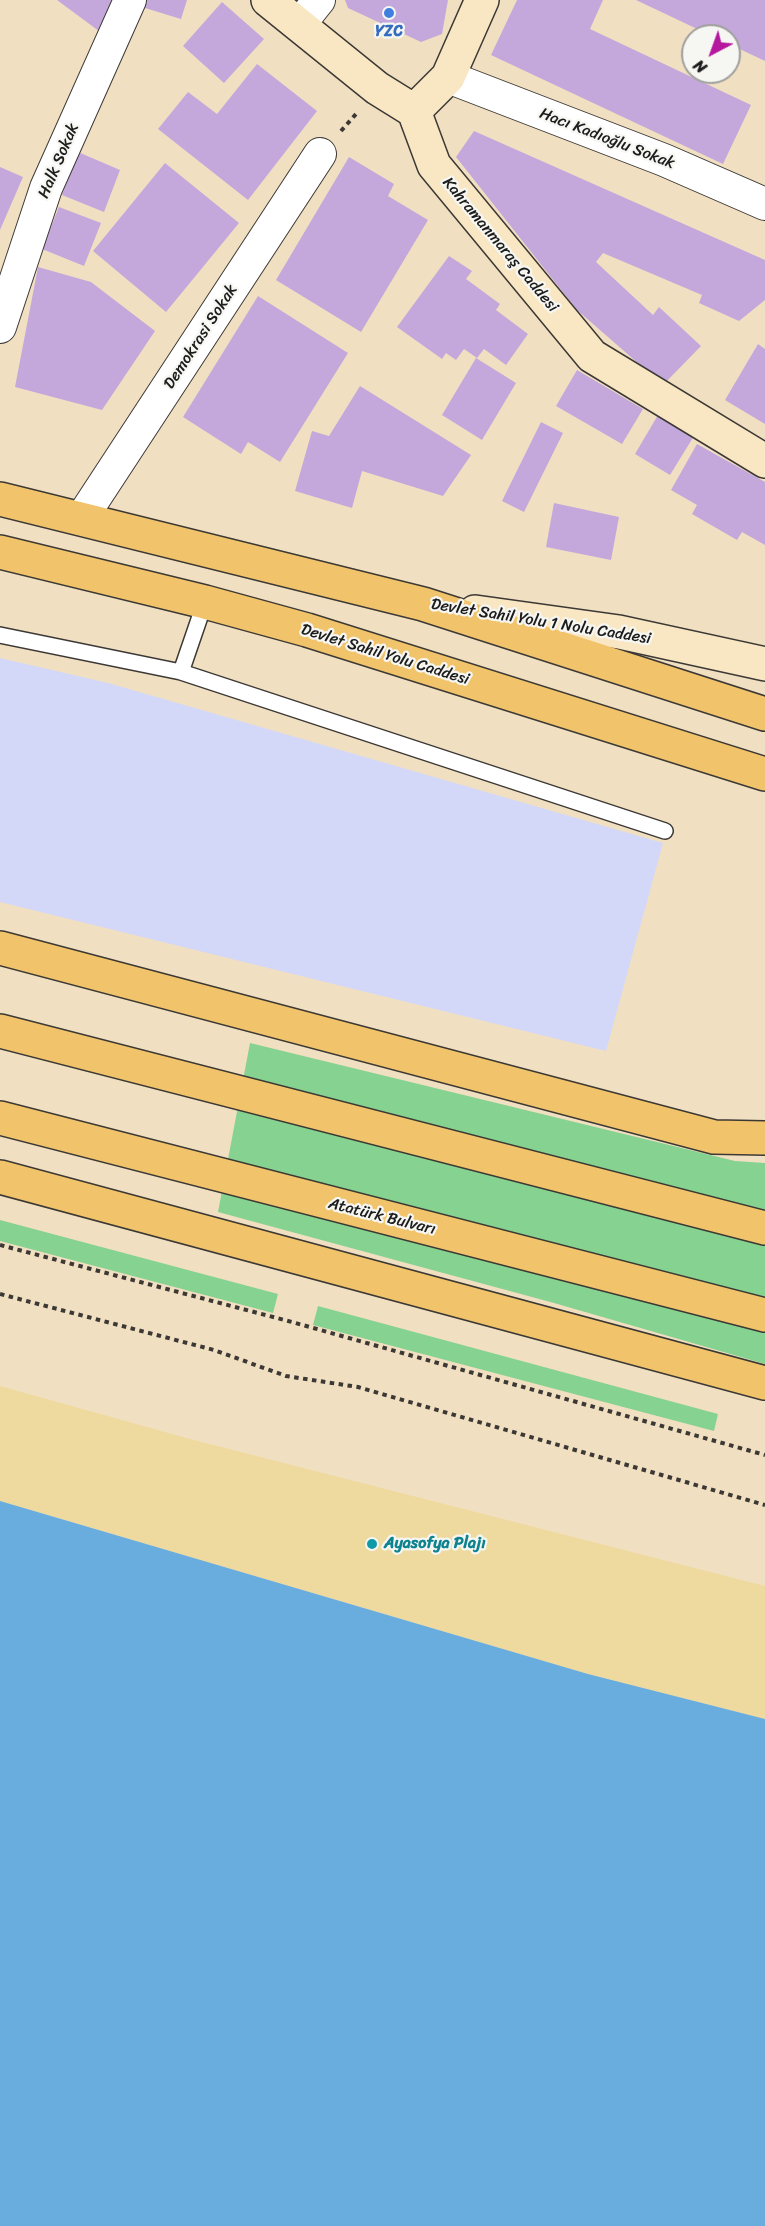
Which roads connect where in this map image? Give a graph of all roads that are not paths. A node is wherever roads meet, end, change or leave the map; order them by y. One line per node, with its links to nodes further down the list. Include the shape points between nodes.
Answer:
1 (130, 0): 10 (street, Halk Sokak, via 46,188)
2 (268, 0): 5 (street)
3 (319, 0): 5 (street)
4 (482, 0): 6 (street)
5 (299, 25): 7 (street, via 377,88)
6 (448, 77): 7 (street); 9 (street, Hacı Kadıoğlu Sokak)
7 (414, 111): 11 (street, Kahramanmaraş Caddesi, via 434,165 592,356)
8 (320, 154): 13 (street, Demokrasi Sokak)
9 (765, 204)
10 (0, 327)
11 (765, 461)
12 (0, 499): 13 (main road)
13 (81, 519): 16 (main road)
14 (0, 552): 15 (main road, Devlet Sahil Yolu Caddesi)
15 (205, 602): 19 (lane); 21 (main road, Devlet Sahil Yolu Caddesi, via 307,630)
16 (423, 604): 18 (street, Devlet Sahil Yolu 1 Nolu Caddesi, via 619,632); 20 (main road)
17 (0, 635): 19 (lane)
18 (765, 664)
19 (181, 672): 22 (lane)
20 (765, 714)
21 (765, 774)
22 (665, 831)
23 (0, 948): 26 (main road, via 714,1137)
24 (0, 1031): 28 (main road)
25 (0, 1118): 29 (main road, Atatürk Bulvarı)
26 (765, 1138)
27 (0, 1177): 30 (main road)
28 (765, 1228)
29 (765, 1315)
30 (765, 1383)

